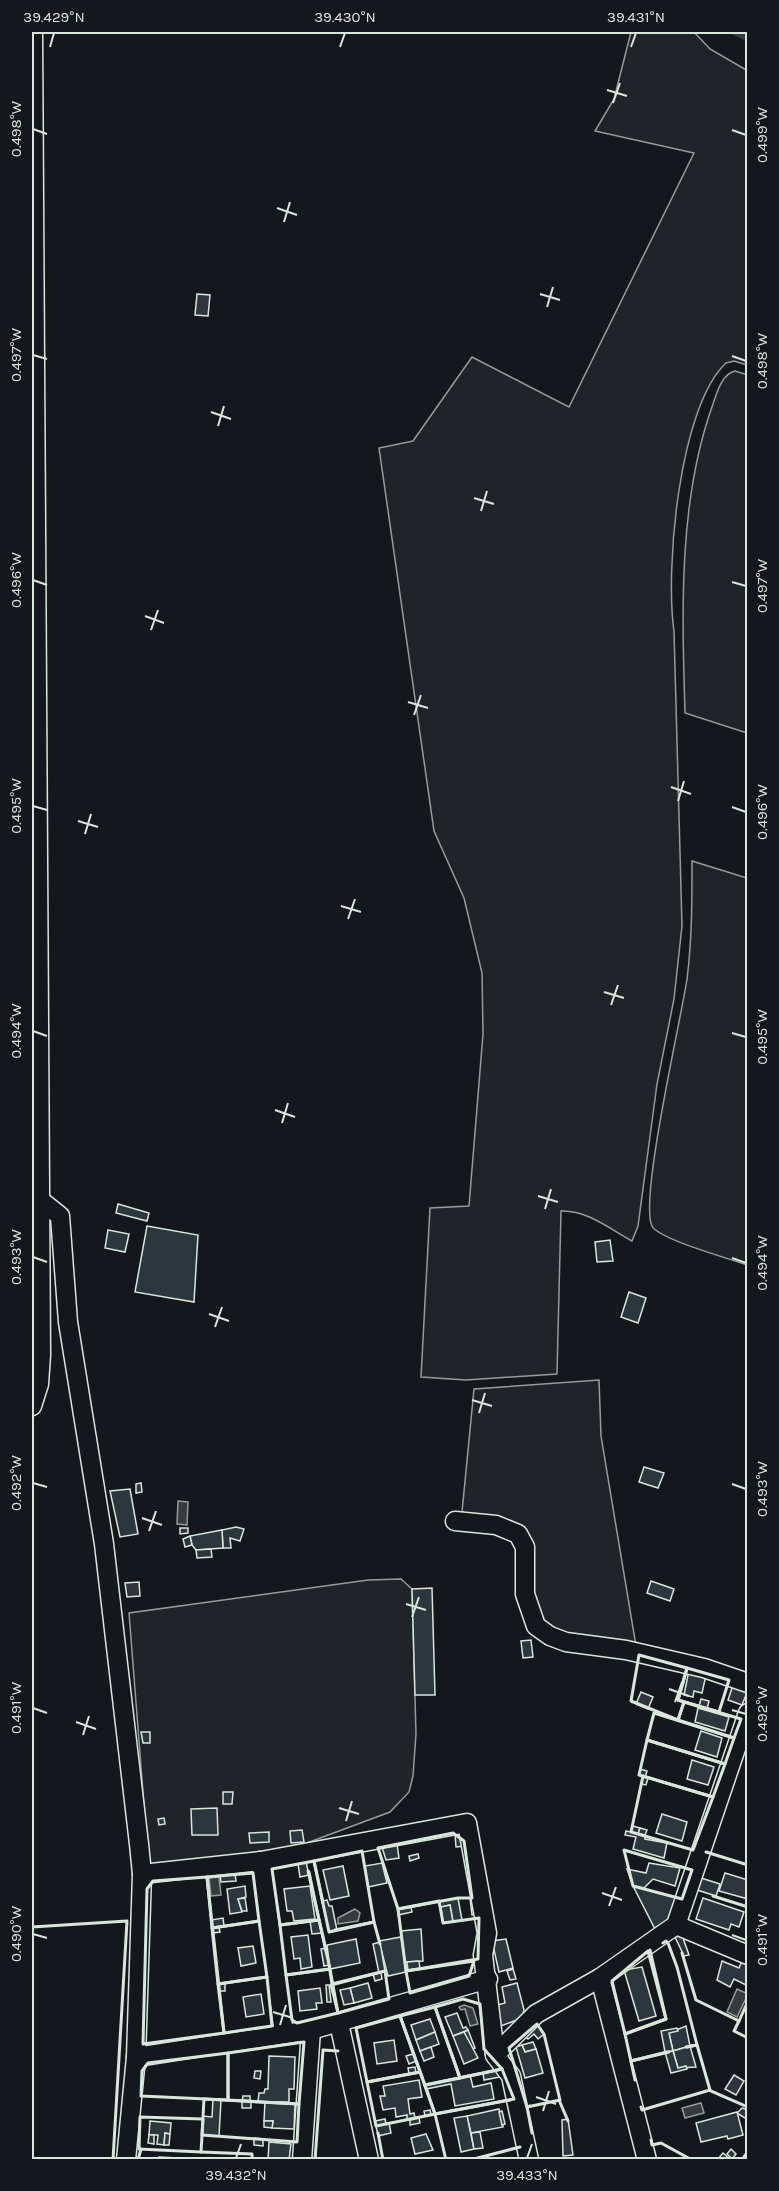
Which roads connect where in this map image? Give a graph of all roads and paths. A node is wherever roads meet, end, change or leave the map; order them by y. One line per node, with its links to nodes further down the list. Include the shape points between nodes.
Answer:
1 (33, 32): 2 (street)
2 (40, 1200): 3 (street, via 41,1355 39,1384); 8 (street, via 60,1216 68,1322 104,1544)
3 (32, 1406)
4 (455, 1521): 5 (street, via 496,1525 518,1534 525,1547 525,1594 536,1626 550,1636 704,1668)
5 (747, 1683)
6 (747, 1713): 9 (street)
7 (261, 1861): 8 (street); 12 (street, via 467,1823 487,1933 483,1955); 15 (street)
8 (142, 1874): 17 (street)
9 (676, 1925): 10 (street); 11 (street)
10 (747, 1955)
11 (600, 1978): 16 (street, via 536,2014); 22 (street)
12 (488, 1979): 13 (street); 16 (street)
13 (339, 2023): 14 (street); 20 (street)
14 (311, 2030): 15 (street); 19 (street)
15 (285, 2034): 17 (street)
16 (495, 2055): 21 (street, via 511,2076)
17 (136, 2057): 18 (street)
18 (126, 2160)
19 (302, 2160)
20 (369, 2160)
21 (529, 2160)
22 (647, 2160)

